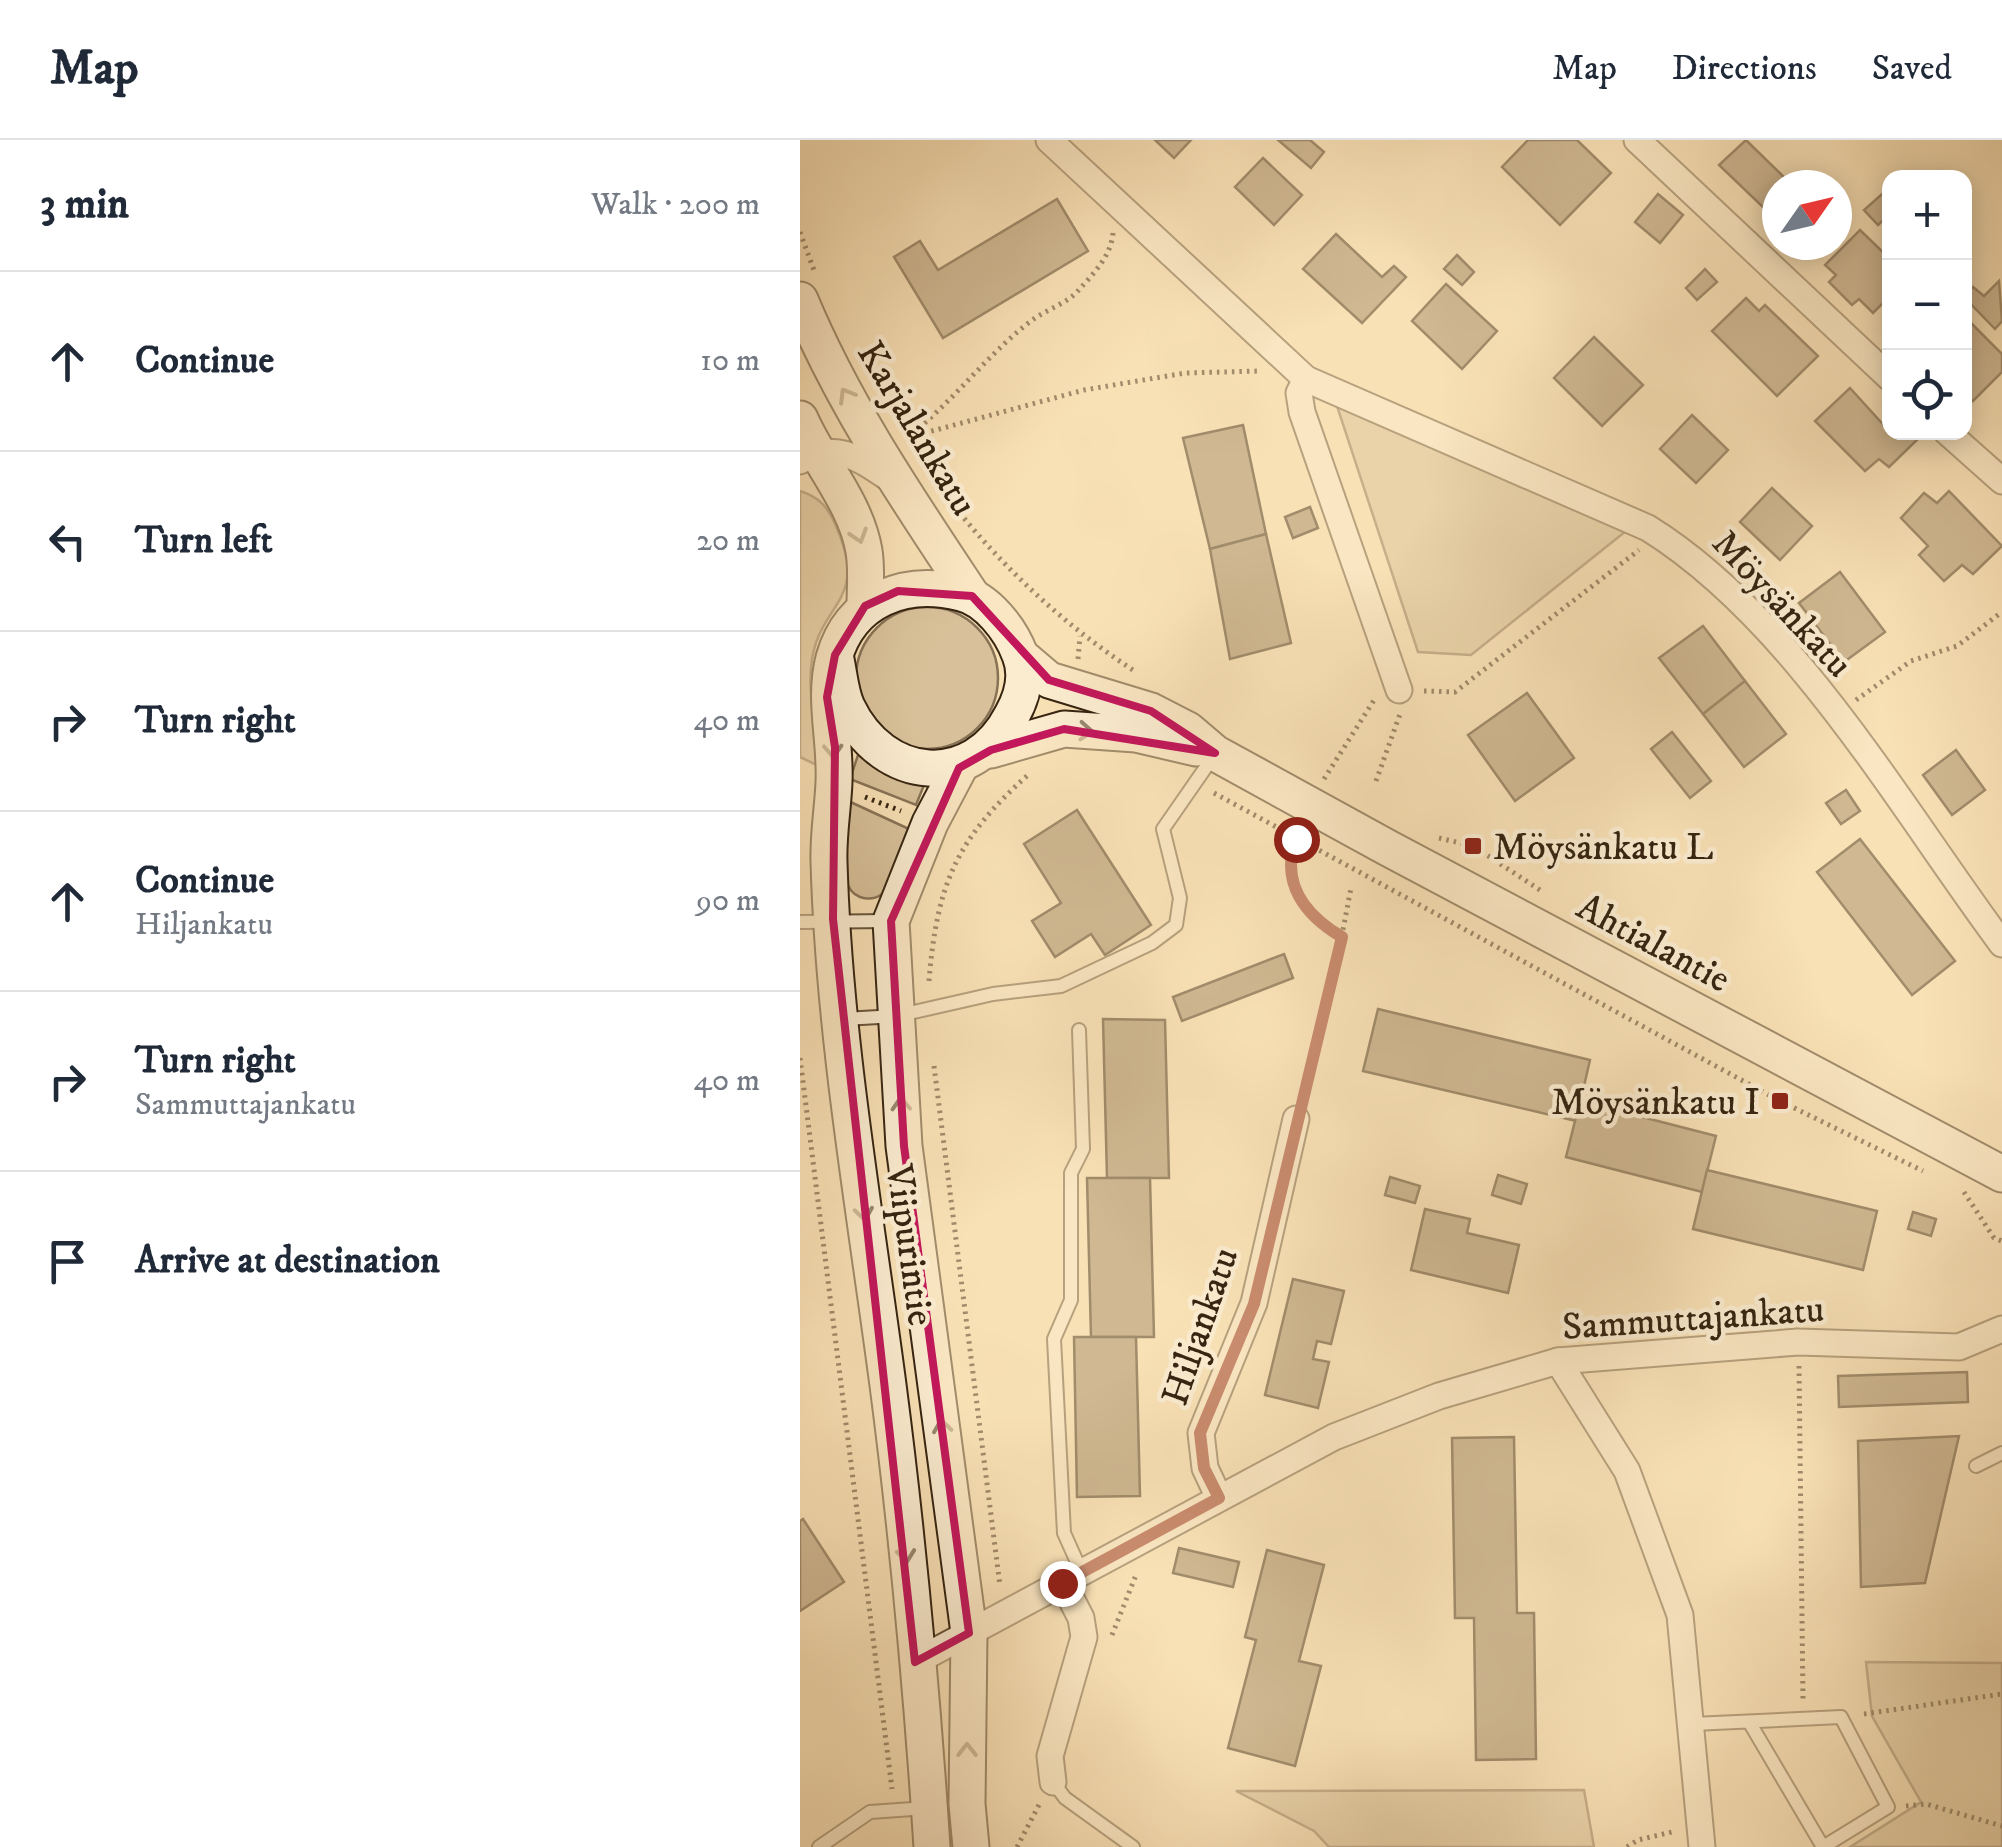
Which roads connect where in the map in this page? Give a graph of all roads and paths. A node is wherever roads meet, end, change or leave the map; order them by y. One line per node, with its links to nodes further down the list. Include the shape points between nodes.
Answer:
1 (1049, 140): 3 (street, Möysänkatu)
2 (1637, 140): 6 (street)
3 (1114, 200): 7 (street, Möysänkatu); 10 (path, via 1113,240 1094,272 1073,296 1032,320)
4 (800, 232): 5 (path)
5 (810, 291): 15 (main road, Karjalankatu, one-way to 5, via 841,387)
6 (1882, 370)
7 (1298, 371): 10 (path, via 1186,373 1084,390); 17 (street, Möysänkatu); 24 (street, via 1302,412)
8 (800, 418): 13 (main road)
9 (898, 424): 10 (path)
10 (906, 438): 12 (path)
11 (1957, 440): 14 (street)
12 (916, 453)
13 (807, 457): 15 (street, via 839,450); 19 (main road, one-way to 19, via 846,501 864,551)
14 (2002, 481)
15 (897, 484): 18 (main road, Karjalankatu)
16 (947, 497): 23 (path, via 980,539 1080,636)
17 (1653, 532): 24 (path, via 1631,560 1455,692); 25 (street, Möysänkatu, via 1692,556 1743,604)
18 (972, 596): 19 (main road, via 926,587); 22 (main road, via 1003,624)
19 (865, 606): 21 (main road)
20 (2002, 612): 25 (path, via 1956,646 1911,660)
21 (835, 655): 29 (main road, via 847,706 868,738 924,770); 33 (main road, Viipurintie, one-way to 33, via 827,697)
22 (1022, 658): 26 (main road, via 1018,705); 27 (main road, Ahtialantie, via 1048,680 1151,711)
23 (1145, 678)
24 (1399, 690): 31 (path, via 1379,692); 32 (path, via 1400,718)
25 (1836, 714): 44 (street, Möysänkatu)
26 (991, 750): 27 (main road, Ahtialantie, one-way to 27, via 1064,729 1136,734); 29 (main road)
27 (1216, 753): 34 (lane); 51 (main road, Ahtialantie)
28 (1042, 764): 45 (path, via 964,842)
29 (958, 768): 36 (main road, Viipurintie)
30 (1308, 770): 31 (path)
31 (1324, 779): 35 (path)
32 (1376, 782)
33 (834, 784): 36 (path); 41 (main road, Viipurintie)
34 (1196, 784): 38 (path); 45 (lane, via 1164,829 1180,898 1176,925 1152,944 1061,986)
35 (1341, 788)
36 (930, 823): 42 (main road, Viipurintie)
37 (1426, 834): 40 (path, via 1473,846)
38 (1296, 839): 43 (path, via 1288,859 1294,891 1316,922); 52 (path, via 1780,1101)
39 (1351, 888): 43 (path)
40 (1546, 896)
41 (816, 921): 42 (lane); 46 (main road, Viipurintie)
42 (891, 921): 45 (main road, Viipurintie)
43 (1342, 937): 50 (path)
44 (2002, 944)
45 (911, 1011): 46 (lane); 63 (main road, Viipurintie, one-way to 45, via 904,1146)
46 (841, 1020): 64 (main road, Viipurintie, one-way to 64, via 889,1390)
47 (1079, 1030): 61 (lane, via 1083,1149 1071,1173 1072,1300 1054,1339)
48 (800, 1058): 72 (path, via 861,1564)
49 (934, 1066): 62 (path)
50 (1296, 1119): 60 (street, Hiljankatu, via 1254,1304 1200,1433 1204,1468)
51 (2002, 1174)
52 (1931, 1175)
53 (1947, 1183): 54 (path, via 1964,1192)
54 (2002, 1242)
55 (2002, 1329): 56 (street, Sammuttajankatu, via 1959,1347)
56 (1798, 1342): 57 (street, Sammuttajankatu); 67 (path)
57 (1558, 1361): 60 (street, Sammuttajankatu, via 1439,1396 1334,1437); 68 (street, via 1627,1471 1662,1562 1680,1615)
58 (2002, 1453): 59 (lane)
59 (1976, 1466)
60 (1219, 1498): 61 (street, Sammuttajankatu)
61 (1072, 1577): 62 (street, Sammuttajankatu); 70 (street, via 1084,1637 1050,1756)
62 (1004, 1612): 63 (street, Sammuttajankatu)
63 (969, 1633): 64 (street, Sammuttajankatu); 77 (main road, Viipurintie, one-way to 63)
64 (915, 1662): 72 (main road, Viipurintie)
65 (2002, 1694): 66 (path)
66 (1841, 1717): 67 (lane); 71 (lane)
67 (1803, 1718): 69 (lane)
68 (1693, 1724): 69 (lane); 74 (street)
69 (1751, 1725): 71 (lane, via 1823,1847)
70 (1052, 1782): 78 (path); 79 (lane)
71 (1888, 1807): 73 (path, via 1926,1804)
72 (913, 1809): 75 (lane, via 870,1812); 76 (main road, Viipurintie)
73 (2002, 1826)
74 (1693, 1838): 80 (path, via 1638,1840)
75 (827, 1844)
76 (932, 1847)
77 (971, 1847)
78 (1017, 1847)
79 (1133, 1847)
80 (1627, 1847)

